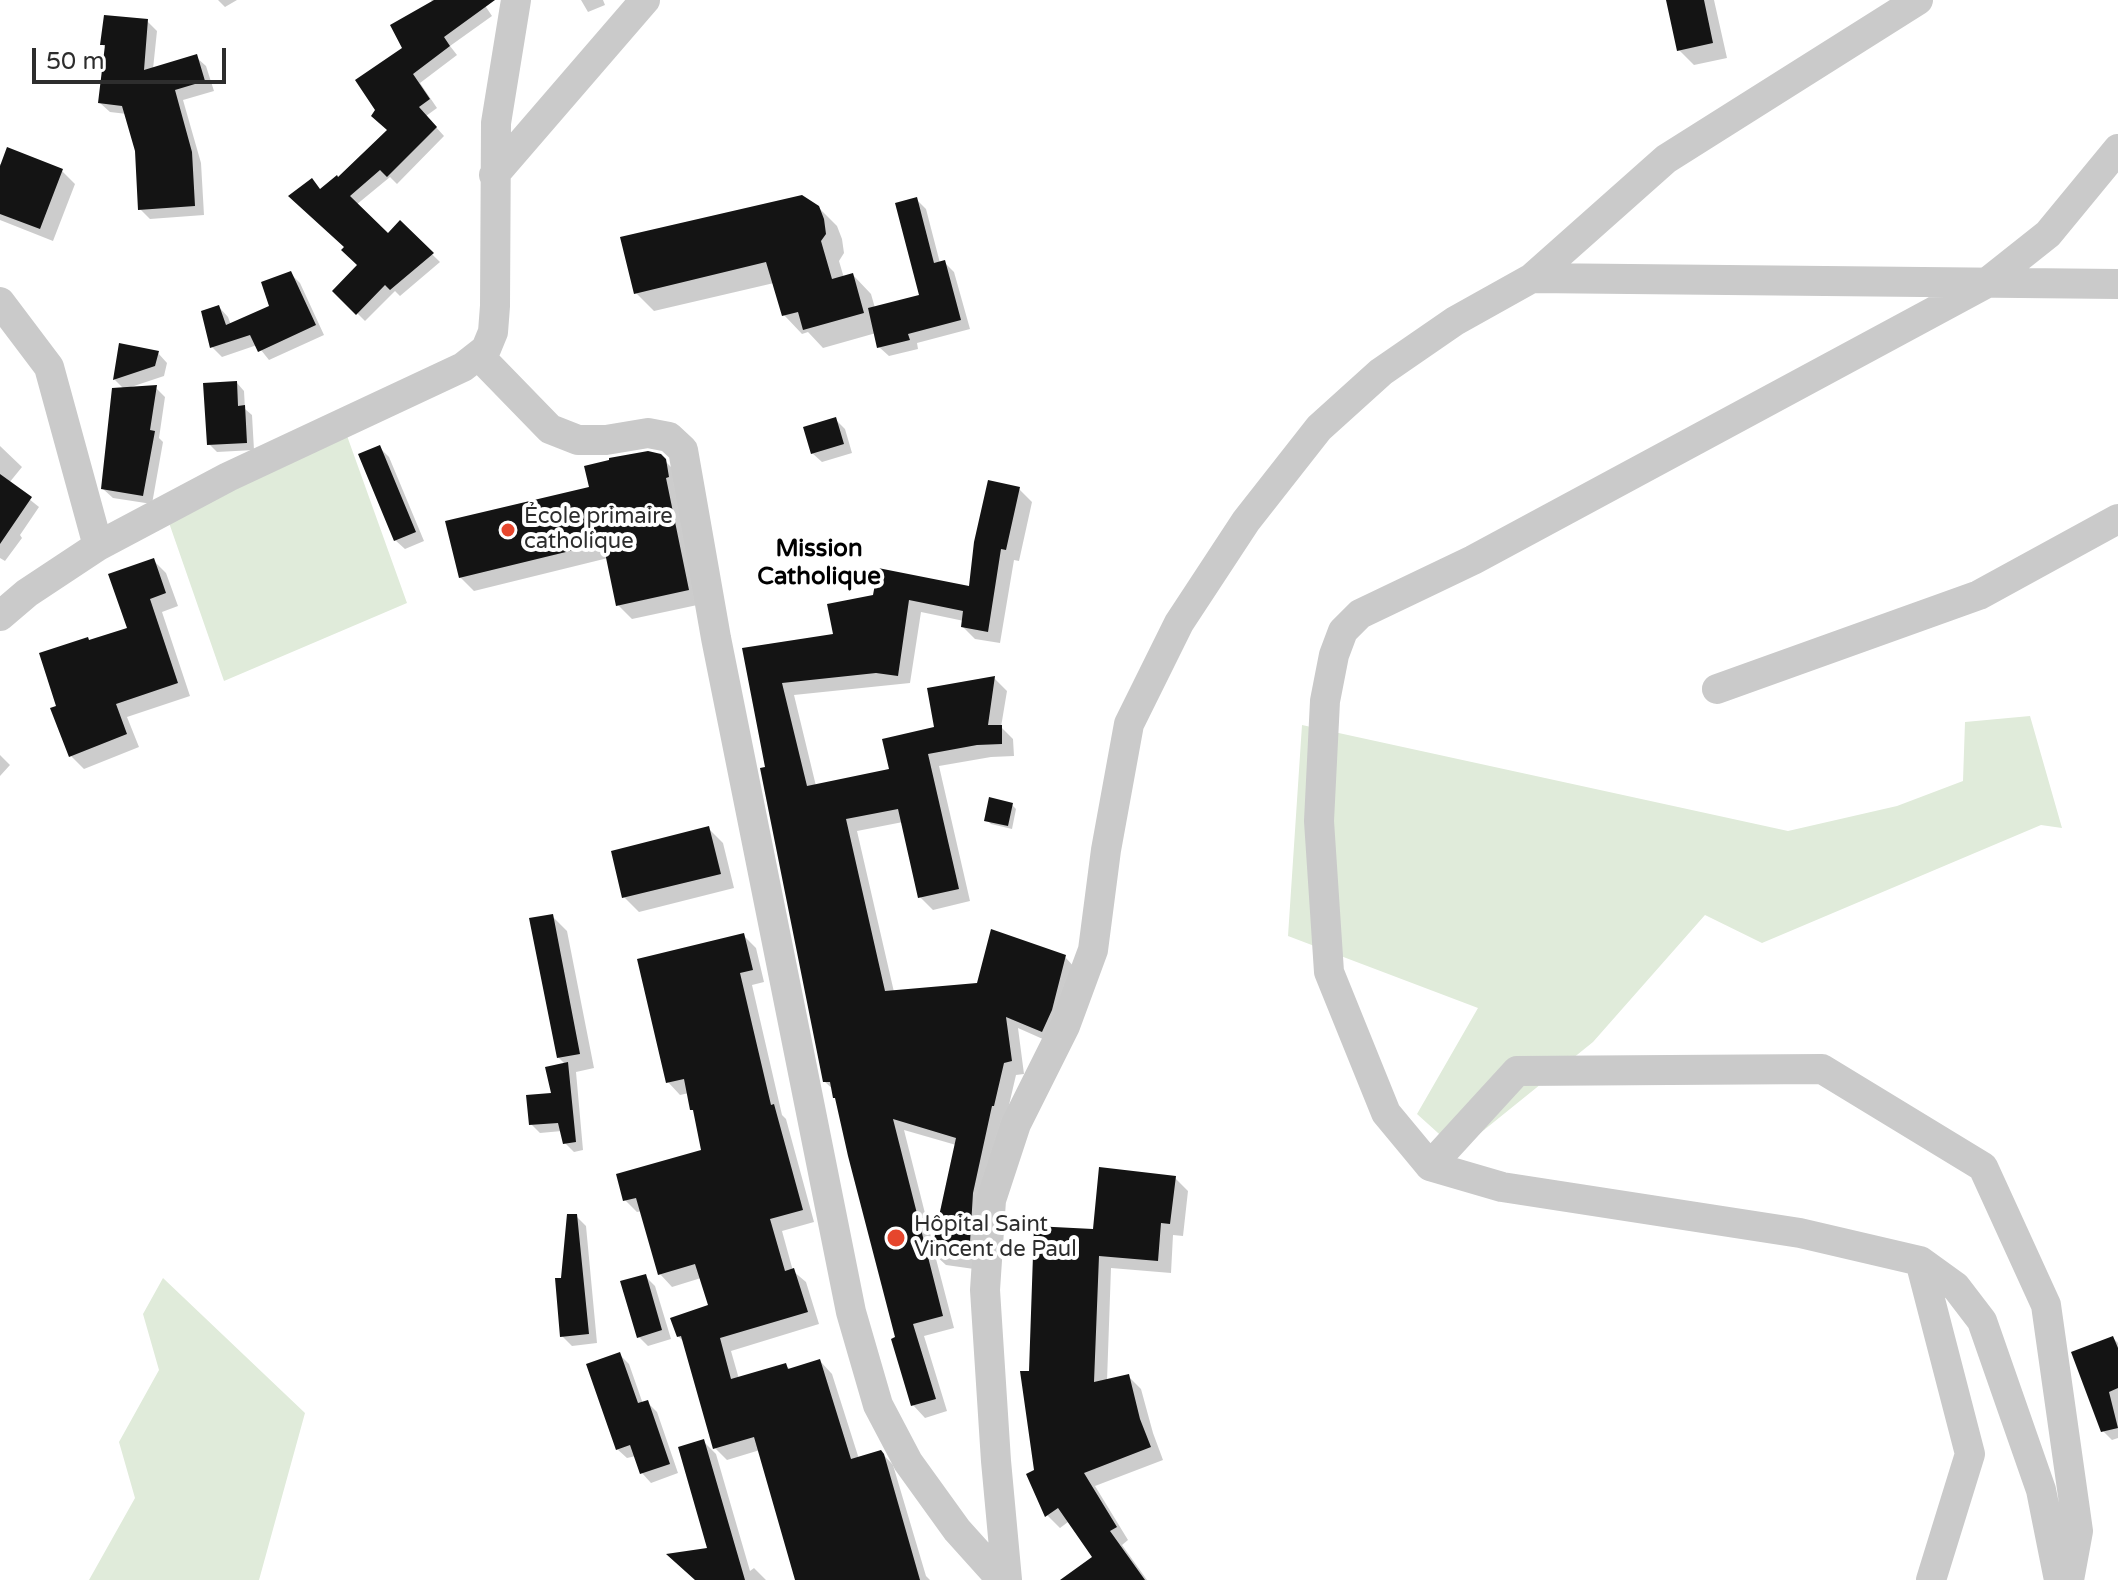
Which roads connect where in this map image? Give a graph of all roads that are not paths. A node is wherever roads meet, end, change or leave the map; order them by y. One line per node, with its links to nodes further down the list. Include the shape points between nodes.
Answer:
1 (516, 0): 5 (street, via 496,123)
2 (645, 0): 5 (street)
3 (1918, 0): 6 (street, via 1666,159)
4 (2118, 149): 7 (street, via 2048,234)
5 (494, 175): 10 (street, via 493,332)
6 (1532, 278): 7 (street); 17 (street, via 1455,321 1381,372 1319,428 1246,521 1179,623 1129,724 1093,950 1065,1026 1016,1124 991,1200 985,1290)
7 (1985, 284): 8 (street); 15 (street, via 1473,560 1360,614 1343,631 1325,701 1319,821 1329,972 1386,1113)
8 (2118, 284)
9 (0, 302): 12 (street, via 49,367)
10 (479, 356): 12 (street); 17 (street, via 550,429 578,440 648,433 669,437 683,450 851,1312 878,1405 908,1462 957,1530)
11 (2118, 519): 14 (street, via 1979,595)
12 (98, 546): 13 (street)
13 (0, 616)
14 (1717, 689)
15 (1430, 1166): 16 (street, via 1502,1187 1800,1233); 20 (street, via 1517,1071 1822,1069 1983,1167 2046,1305 2078,1531)
16 (1920, 1261): 18 (street, via 1970,1454); 19 (street, via 1956,1287 1982,1321 2041,1490)
17 (1004, 1580)
18 (1931, 1580)
19 (2059, 1580)
20 (2069, 1580)

